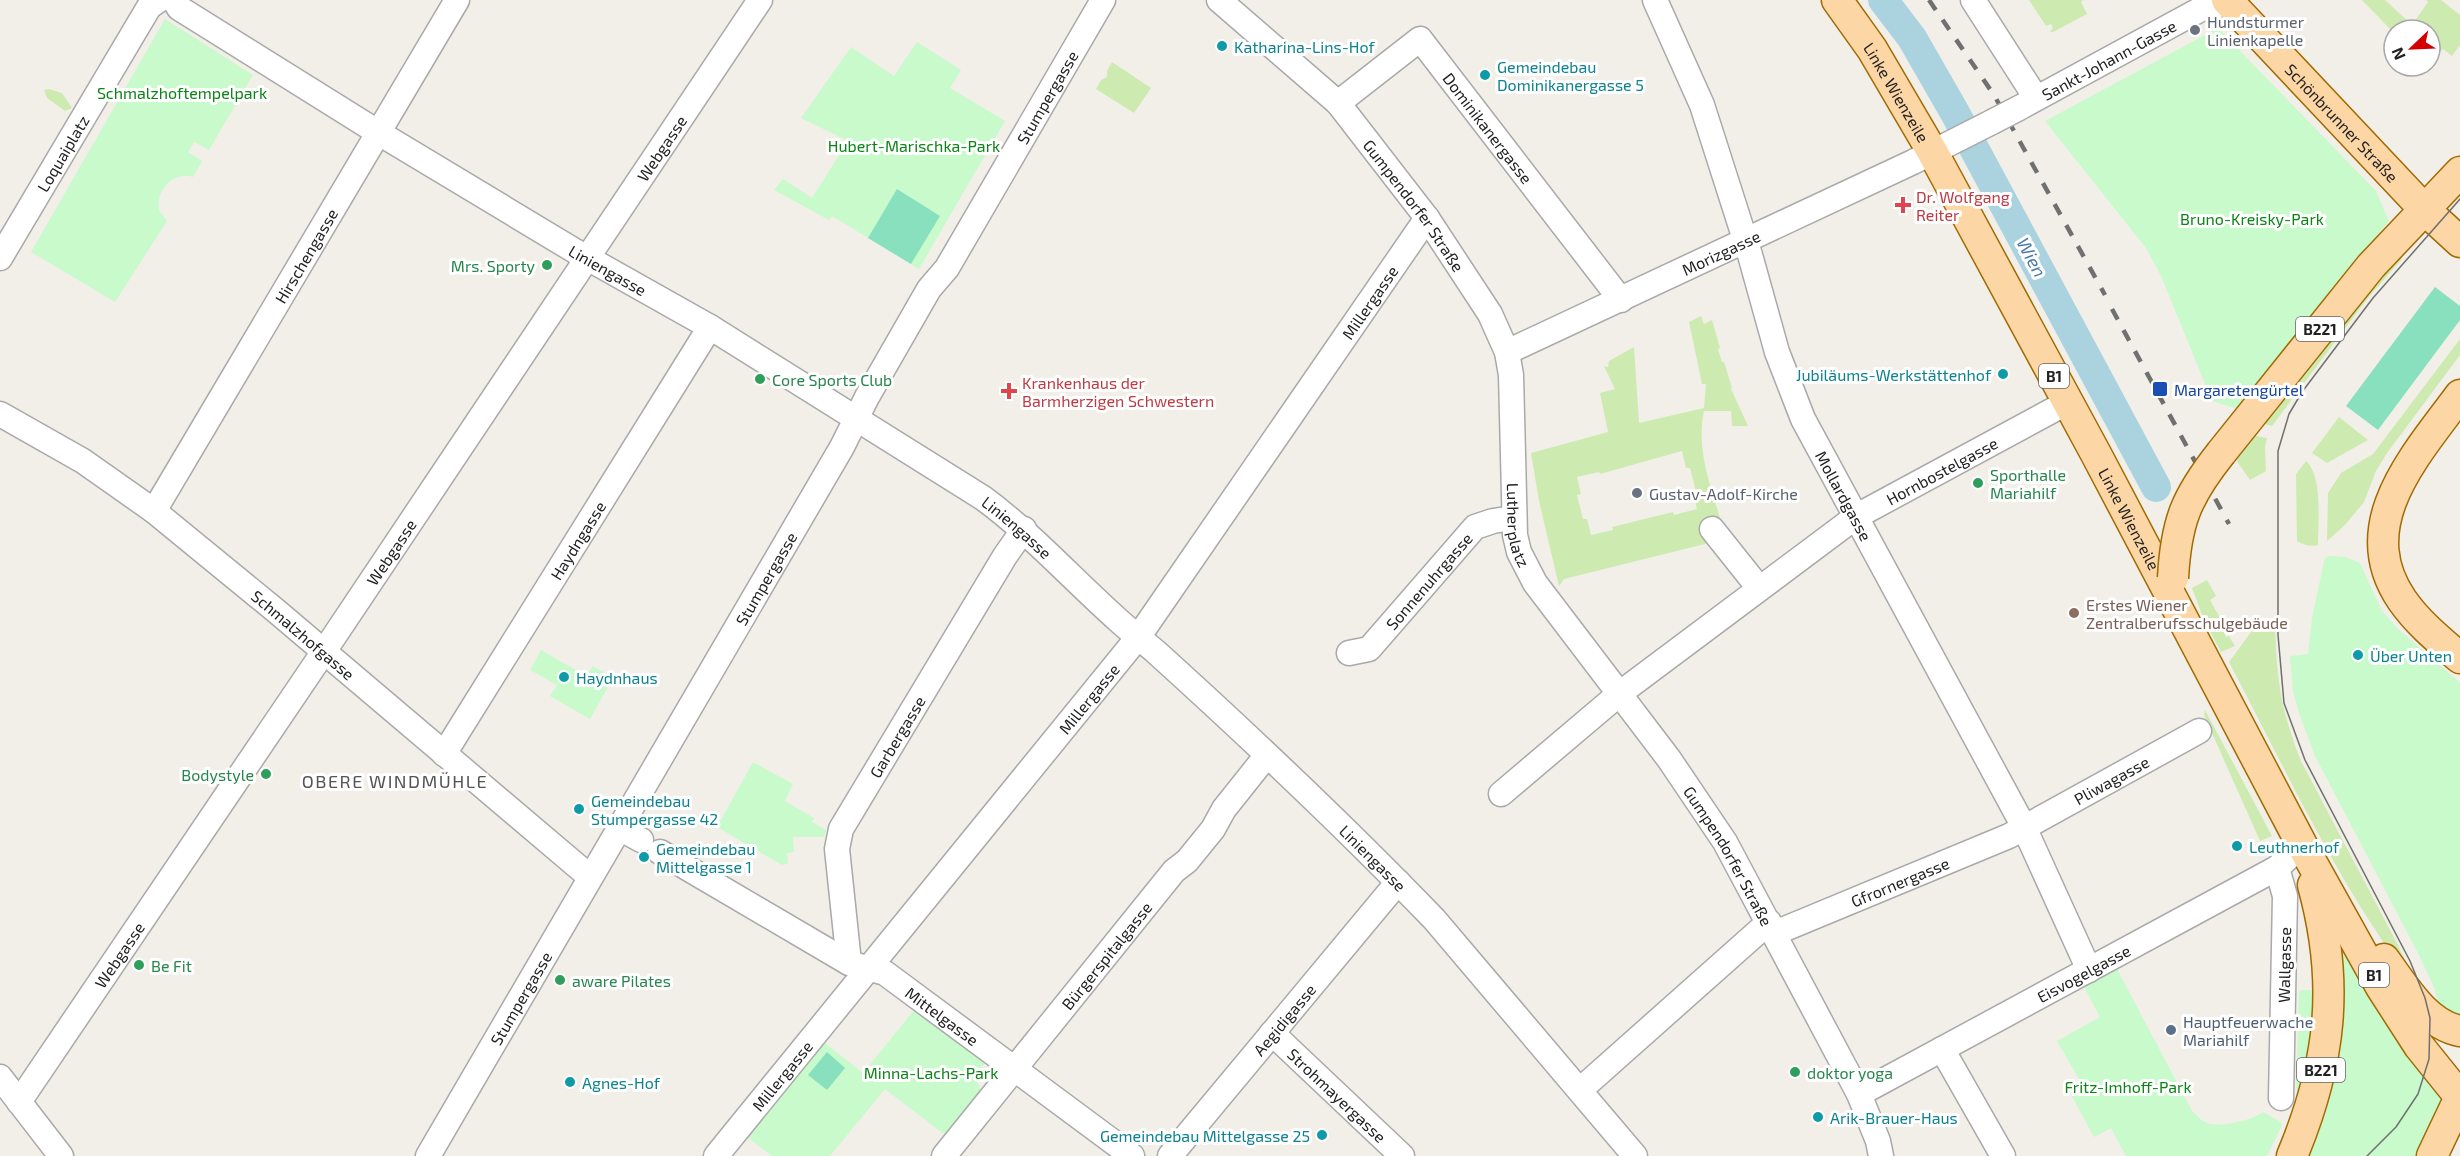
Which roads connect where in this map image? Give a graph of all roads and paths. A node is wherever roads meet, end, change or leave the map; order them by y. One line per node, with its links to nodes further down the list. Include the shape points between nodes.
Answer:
1 (159, 0): 20 (street, Loquaiplatz, via 149,7)
2 (174, 0): 13 (street, Liniengasse, via 179,8)
3 (458, 0): 13 (street, Hirschengasse)
4 (760, 0): 21 (street, Webgasse)
5 (1102, 0): 28 (street, Stumpergasse, via 947,268 929,289)
6 (1219, 0): 12 (street, Gumpendorfer Straße)
7 (1655, 0): 18 (street, Mollardgasse, via 1702,105)
8 (1837, 0): 14 (main road, Linke Wienzeile / B1)
9 (1973, 0): 11 (street)
10 (2230, 1): 11 (street, Sankt-Johann-Gasse, via 2203,8); 16 (main road, Schönbrunner Straße)
11 (2027, 103): 14 (street, Sankt-Johann-Gasse, bridge)
12 (1338, 104): 17 (street, Gumpendorfer Straße); 22 (street, Dominikanergasse, via 1420,39)
13 (379, 134): 21 (street, Liniengasse); 30 (street, Hirschengasse)
14 (1938, 150): 18 (street, Morizgasse); 26 (main road, Linke Wienzeile / B1)
15 (2460, 172): 16 (main road, B221)
16 (2424, 209): 19 (main road, Schönbrunner Straße); 37 (main road, B221, bridge, via 2371,266 2194,489 2176,538)
17 (1427, 218): 24 (street, Gumpendorfer Straße, via 1479,296); 38 (street, Millergasse)
18 (1745, 239): 22 (street, Morizgasse); 31 (street, Mollardgasse, via 1789,386)
19 (2460, 242)
20 (3, 253)
21 (587, 257): 23 (street, Liniengasse); 39 (street, Webgasse)
22 (1621, 300): 24 (street, Morizgasse)
23 (710, 327): 28 (street, Liniengasse); 44 (street, Haydngasse)
24 (1507, 352): 29 (street, Gumpendorfer Straße)
25 (2460, 395): 41 (main road, via 2401,477 2389,507 2384,538 2388,569 2400,598 2423,626)
26 (2068, 402): 31 (street, Hornbostelgasse); 37 (main road, Linke Wienzeile / B1)
27 (0, 414): 30 (street, Schmalzhofgasse, via 83,461)
28 (857, 419): 33 (street, Liniengasse, via 983,498); 48 (street, Stumpergasse)
29 (1513, 463): 32 (street, Lutherplatz)
30 (154, 511): 39 (street, Schmalzhofgasse)
31 (1857, 516): 36 (street, Hornbostelgasse); 47 (street, Mollardgasse)
32 (1513, 518): 35 (street, Lutherplatz, via 1520,552); 40 (street, Sonnenuhrgasse, via 1475,527 1369,649)
33 (1024, 529): 38 (street, Liniengasse); 54 (street, Garbergasse, via 841,829 837,849)
34 (1712, 529): 36 (street)
35 (1535, 583): 42 (street, Gumpendorfer Straße)
36 (1759, 588): 42 (street, Hornbostelgasse)
37 (2173, 589): 49 (main road, Linke Wienzeile / B1)
38 (1138, 636): 45 (street, Liniengasse); 54 (street, Millergasse)
39 (324, 652): 44 (street, Schmalzhofgasse); 65 (street, Webgasse)
40 (1349, 653)
41 (2460, 658)
42 (1619, 694): 46 (street, Hornbostelgasse); 53 (street, Gumpendorfer Straße, via 1670,759 1725,842)
43 (2199, 731): 47 (street, Pliwagasse)
44 (444, 754): 51 (street, Schmalzhofgasse)
45 (1267, 755): 52 (street, Liniengasse); 59 (street, Bürgerspitalgasse, via 1187,861 1174,871)
46 (1501, 794)
47 (2024, 827): 53 (street, Gfrornergasse, via 1998,841); 55 (street, Mollardgasse)
48 (619, 828): 51 (street, Stumpergasse); 54 (street, Mittelgasse)
49 (2302, 845): 50 (street, Eisvogelgasse); 56 (main road, via 2419,1006 2438,1022); 63 (main road, Linke Wienzeile / B1, via 2399,1018); 76 (main road, B221, via 2328,956 2328,1031 2305,1126)
50 (2277, 868): 55 (street, Eisvogelgasse); 64 (street, Wallgasse, via 2285,896)
51 (590, 877): 67 (street, Stumpergasse)
52 (1398, 882): 57 (street, Aegidigasse); 61 (street, Liniengasse)
53 (1772, 927): 61 (street, Gfrornergasse); 62 (street, Gumpendorfer Straße)
54 (858, 966): 59 (street, Mittelgasse, via 885,973); 68 (street, Millergasse)
55 (2089, 970): 58 (street, Eisvogelgasse)
56 (2460, 1031)
57 (1272, 1033): 71 (street, Aegidigasse); 72 (street, Strohmayergasse)
58 (1942, 1049): 62 (street, Eisvogelgasse); 75 (street)
59 (1015, 1069): 69 (street, Bürgerspitalgasse); 70 (street, Mittelgasse)
60 (0, 1077): 65 (street)
61 (1580, 1090): 73 (street, Liniengasse)
62 (1859, 1094): 74 (street, Gumpendorfer Straße)
63 (2460, 1097): 77 (main road)
64 (2281, 1098)
65 (19, 1102): 66 (street)
66 (61, 1156)
67 (428, 1156)
68 (716, 1156)
69 (944, 1156)
70 (1132, 1156)
71 (1170, 1156)
72 (1402, 1156)
73 (1635, 1156)
74 (1881, 1156)
75 (2003, 1156)
76 (2292, 1156)
77 (2432, 1156)

